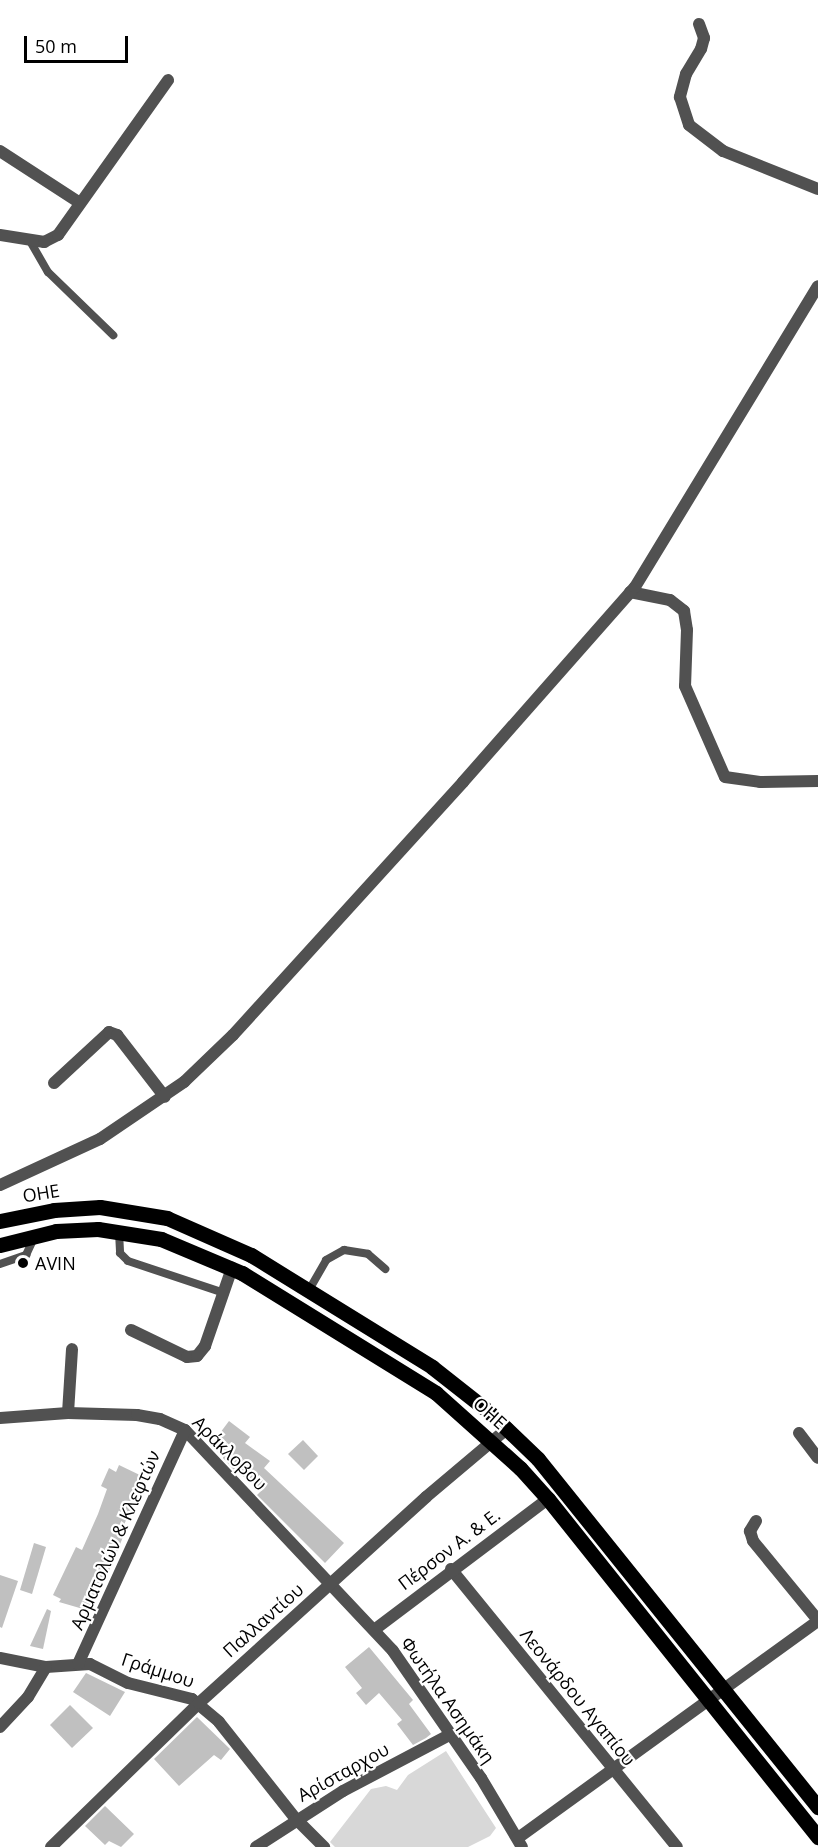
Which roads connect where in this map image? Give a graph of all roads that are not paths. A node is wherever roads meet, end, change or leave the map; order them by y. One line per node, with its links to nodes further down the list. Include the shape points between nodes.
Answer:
1 (699, 24): 4 (street, via 704,38 686,74 680,97 689,125 723,151)
2 (168, 80): 5 (street)
3 (0, 151): 5 (street)
4 (818, 189)
5 (80, 203): 7 (street, via 58,235 44,242)
6 (0, 236): 7 (street)
7 (30, 241): 9 (lane, via 48,272)
8 (818, 286): 10 (street)
9 (113, 335)
10 (630, 592): 11 (street, via 670,600 686,616 685,686 725,777 760,782); 13 (street, via 233,1035)
11 (818, 782)
12 (54, 1083): 13 (street, via 107,1033 113,1032)
13 (165, 1097): 14 (street, via 95,1142)
14 (0, 1185)
15 (0, 1221): 22 (main road, ΟΗΕ, via 76,1208 145,1212 212,1236)
16 (119, 1230): 17 (main road, ΟΗΕ); 20 (main road, ΟΗΕ, via 161,1239); 23 (lane, via 120,1253 128,1261)
17 (36, 1235): 18 (main road, ΟΗΕ); 19 (lane, via 26,1255)
18 (0, 1245)
19 (0, 1264)
20 (232, 1268): 23 (street); 31 (main road, ΟΗΕ, via 413,1377)
21 (385, 1269): 22 (lane, via 368,1254 344,1250 326,1260)
22 (309, 1290): 28 (main road, ΟΗΕ, via 432,1367)
23 (224, 1293): 24 (street, via 205,1346 196,1356 187,1357)
24 (131, 1330)
25 (72, 1349): 26 (street)
26 (68, 1413): 27 (street, Αράκλοβου); 29 (street, Αράκλοβου, via 154,1417)
27 (0, 1418)
28 (507, 1428): 31 (street, Παλλαντίου); 42 (main road, ΟΗΕ, via 578,1506)
29 (185, 1430): 36 (street, Αράκλοβου); 40 (street, Αρματολών & Κλεφτών)
30 (798, 1433): 32 (street)
31 (493, 1442): 33 (main road, ΟΗΕ); 36 (street, Παλλαντίου)
32 (818, 1458)
33 (548, 1499): 35 (street, Πέρσον Α. & Ε.); 43 (main road, ΟΗΕ)
34 (756, 1521): 37 (street, via 750,1532 753,1541)
35 (451, 1569): 38 (street, Πέρσον Α. & Ε.); 47 (street, Λεονάρδου Αγαπίου)
36 (331, 1583): 38 (street, Φωτήλα Ασημάκη); 44 (street, Παλλαντίου)
37 (818, 1620): 42 (street)
38 (374, 1630): 46 (street, Φωτήλα Ασημάκη)
39 (0, 1658): 41 (street, Γράμμου)
40 (78, 1664): 41 (street, Γράμμου); 44 (street, Γράμμου, via 90,1664 128,1683 179,1693)
41 (46, 1667): 45 (street, via 28,1697)
42 (727, 1689): 43 (street); 48 (main road, ΟΗΕ)
43 (711, 1701): 47 (street); 50 (main road, ΟΗΕ)
44 (199, 1703): 49 (street, via 219,1722); 52 (street, Παλλαντίου)
45 (0, 1727)
46 (451, 1734): 49 (street, Αρίσταρχου); 51 (street, Φωτήλα Ασημάκη)
47 (613, 1769): 51 (street); 55 (street, Λεονάρδου Αγαπίου)
48 (818, 1807)
49 (296, 1819): 53 (street, Αρίσταρχου); 54 (street)
50 (818, 1837)
51 (520, 1842)
52 (51, 1847)
53 (256, 1847)
54 (324, 1847)
55 (677, 1847)

